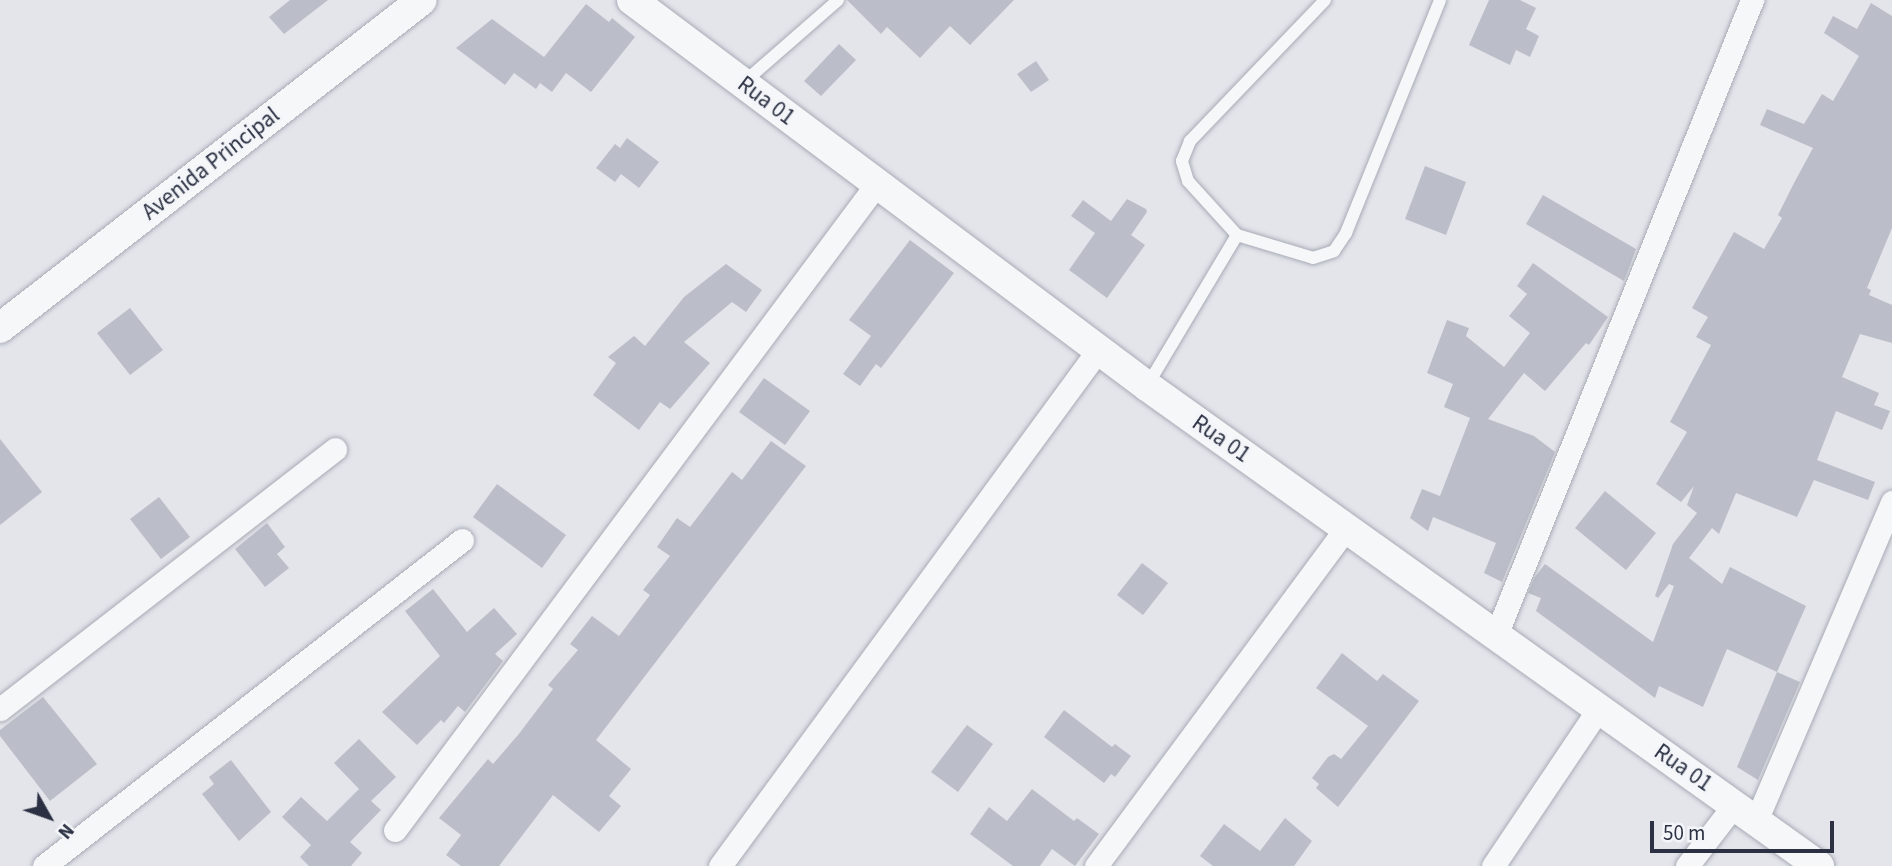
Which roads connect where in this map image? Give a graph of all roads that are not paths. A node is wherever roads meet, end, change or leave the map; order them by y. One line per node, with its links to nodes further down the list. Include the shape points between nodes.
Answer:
1 (422, 0): 10 (street, Avenida Principal)
2 (632, 0): 7 (street, Rua 01)
3 (838, 0): 7 (lane)
4 (1325, 0): 9 (lane, via 1190,141 1182,161 1188,181)
5 (1440, 0): 9 (lane, via 1346,233 1334,251 1313,258)
6 (1752, 0): 17 (street)
7 (742, 83): 8 (street, Rua 01)
8 (876, 185): 11 (street, Rua 01); 21 (street)
9 (1237, 235): 12 (lane)
10 (0, 328)
11 (1099, 349): 12 (street, Rua 01); 23 (street)
12 (1147, 386): 15 (street, Rua 01)
13 (335, 449): 18 (street)
14 (1892, 502): 20 (street)
15 (1346, 528): 17 (street, Rua 01); 24 (street)
16 (462, 540): 22 (street)
17 (1496, 635): 19 (street, Rua 01)
18 (0, 709)
19 (1599, 709): 20 (street, Rua 01); 25 (street)
20 (1745, 813): 26 (street); 27 (street, Rua 01)
21 (395, 830)
22 (44, 866)
23 (720, 866)
24 (1096, 866)
25 (1493, 866)
26 (1688, 866)
27 (1819, 866)

